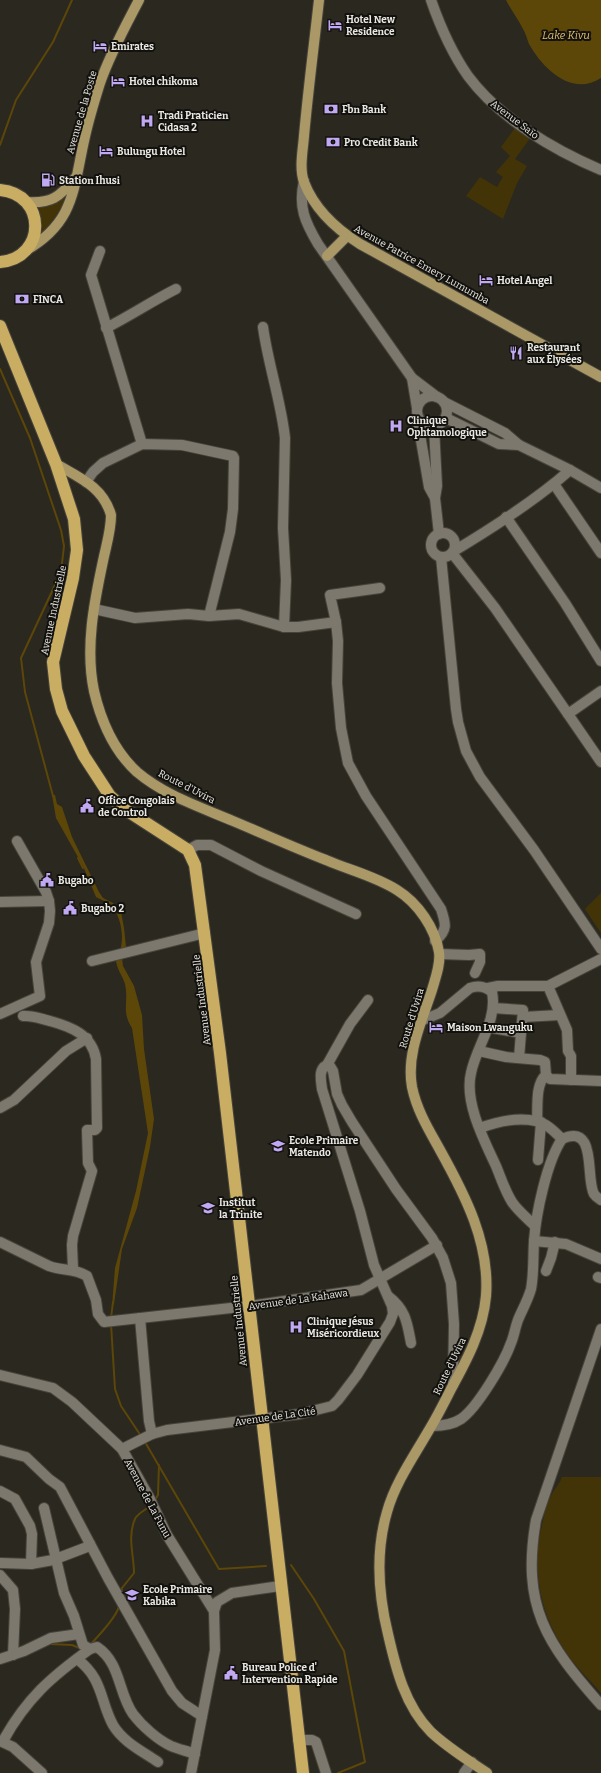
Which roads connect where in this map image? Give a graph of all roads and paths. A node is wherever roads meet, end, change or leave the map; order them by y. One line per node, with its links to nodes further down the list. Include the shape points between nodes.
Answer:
1 (139, 0): 5 (main road, Avenue de la Poste, via 101,81)
2 (319, 0): 6 (main road, Avenue Patrice Emery Lumumba, via 302,152)
3 (431, 0): 4 (street, Avenue Saïo, via 450,46 469,78 489,99 504,113 544,140)
4 (601, 170)
5 (77, 175): 8 (main road, Avenue de la Poste, via 58,197 42,202); 10 (main road, via 66,214 45,239)
6 (304, 181): 9 (main road, Avenue Patrice Emery Lumumba, via 328,220); 12 (street, via 300,201 302,210 310,230)
7 (0, 190): 8 (highway, via 17,194)
8 (26, 202): 10 (highway, via 32,211 35,227 34,237)
9 (347, 236): 12 (main road); 19 (main road, Avenue Patrice Emery Lumumba)
10 (25, 251): 13 (highway, via 17,258)
11 (100, 251): 18 (street, via 91,275)
12 (327, 256): 20 (street)
13 (3, 262): 14 (highway)
14 (0, 272)
15 (176, 289): 18 (street)
16 (0, 326): 27 (highway, Avenue Industrielle)
17 (263, 327): 42 (street, via 285,438)
18 (106, 328): 25 (street)
19 (601, 377)
20 (412, 378): 21 (street); 22 (street)
21 (441, 399): 22 (street, via 430,396 423,399); 23 (street, via 447,408); 26 (street, via 505,433)
22 (417, 412): 24 (street, via 423,424); 32 (street, via 429,487)
23 (446, 418): 24 (street); 26 (street, via 500,444)
24 (434, 427): 32 (street, via 437,486)
25 (142, 444): 29 (street, via 103,463); 40 (street, via 182,445 230,454 234,458 230,532)
26 (519, 445): 28 (street)
27 (56, 464): 29 (main road, Route d'Uvira); 48 (highway, Avenue Industrielle, via 74,519 77,550 54,662 58,702 84,756 110,796 123,808)
28 (570, 470): 30 (street); 31 (street)
29 (86, 482): 39 (main road, Route d'Uvira, via 101,494 111,515)
30 (554, 484): 33 (street); 36 (street)
31 (601, 488)
32 (435, 498): 34 (street)
33 (506, 517): 35 (street); 43 (street)
34 (439, 534): 35 (street, via 447,534 453,539); 37 (street, via 432,539 430,547)
35 (453, 552): 37 (street); 45 (street)
36 (601, 553)
37 (441, 557): 54 (street, via 456,709 466,751 480,776)
38 (380, 588): 41 (street, via 330,595)
39 (94, 609): 40 (street, via 135,618 188,614); 53 (main road, Route d'Uvira, via 90,636 94,690 106,729 135,770 157,787 196,806 396,889 427,919)
40 (209, 616): 42 (street, via 239,614)
41 (336, 622): 42 (street); 53 (street, via 337,683 341,728 348,763 366,796 441,909 445,924 443,933)
42 (284, 627)
43 (601, 661)
44 (601, 691): 45 (street)
45 (568, 714): 46 (street)
46 (601, 762)
47 (17, 841): 49 (street)
48 (188, 850): 51 (street, via 197,845 211,845); 52 (highway, Avenue Industrielle, via 195,866)
49 (49, 901): 50 (street); 63 (street, via 49,923 36,962 40,996)
50 (0, 902)
51 (356, 914)
52 (205, 933): 57 (street); 93 (highway, Avenue Industrielle)
53 (435, 941): 55 (main road, Route d'Uvira)
54 (601, 949)
55 (440, 954): 58 (street, via 480,954 480,962); 67 (main road, Route d'Uvira)
56 (601, 959): 59 (street)
57 (92, 961)
58 (475, 972)
59 (548, 986): 60 (street); 64 (street)
60 (488, 988): 62 (street, via 492,992); 67 (street, via 470,988 440,1013)
61 (368, 1000): 73 (street, Avenue de La Cité, via 350,1024)
62 (493, 1008): 66 (street, via 523,1010); 68 (street)
63 (0, 1014)
64 (560, 1015): 66 (street); 75 (street, via 568,1036)
65 (22, 1016): 70 (street, via 62,1024)
66 (523, 1017): 69 (street)
67 (423, 1020): 98 (main road, Route d'Uvira, via 410,1063 416,1102 424,1123 470,1208 481,1242 486,1275 485,1304 479,1329)
68 (487, 1027): 69 (street); 71 (street)
69 (520, 1033): 72 (street)
70 (87, 1038): 77 (street, via 66,1051 14,1100); 89 (street, via 95,1050 96,1059 97,1128 87,1130 88,1164 92,1171 73,1236)
71 (479, 1051): 72 (street); 79 (street, via 470,1074 470,1086 474,1113)
72 (519, 1058): 74 (street, via 545,1062)
73 (327, 1065): 87 (street, via 332,1071 337,1094 352,1122); 91 (street, Avenue de La Cité, via 320,1075 322,1088)
74 (546, 1075): 75 (street, via 550,1079); 78 (street, via 539,1087)
75 (571, 1080): 76 (street)
76 (601, 1081)
77 (0, 1108)
78 (539, 1122): 79 (street, via 522,1119); 80 (street); 81 (street)
79 (480, 1128): 83 (street, via 513,1204)
80 (562, 1138): 82 (street, via 573,1136 581,1138 585,1143 588,1150 591,1186 595,1196); 83 (street, via 557,1146 541,1197)
81 (538, 1160)
82 (601, 1200)
83 (536, 1226): 84 (street)
84 (534, 1241): 86 (street); 100 (street, via 531,1289 507,1353 470,1412 450,1424)
85 (0, 1242): 89 (street, via 49,1266)
86 (555, 1242): 88 (street); 90 (street)
87 (437, 1245): 91 (street, Avenue de La Kahawa); 98 (street, via 451,1283 454,1324)
88 (601, 1259)
89 (73, 1270): 94 (street, Avenue de La Kahawa, via 87,1276 98,1314 104,1322)
90 (546, 1271)
91 (380, 1279): 92 (street, Avenue de La Cité); 93 (street, Avenue de La Kahawa, via 360,1290)
92 (388, 1296): 96 (street, via 401,1308 407,1321); 99 (street, Avenue de La Cité, via 393,1314 390,1322 357,1375 332,1406 314,1412)
93 (249, 1306): 94 (street, Avenue de La Kahawa); 99 (highway, Avenue Industrielle)
94 (140, 1318): 101 (street, via 149,1421)
95 (601, 1329): 118 (street, via 536,1520 531,1547 533,1597 548,1636)
96 (411, 1343)
97 (0, 1375): 102 (street, Avenue de La Funu, via 53,1388 72,1402)
98 (453, 1385): 100 (main road, Route d'Uvira)
99 (261, 1419): 101 (street, Avenue de La Cité, via 173,1430); 111 (highway, Avenue Industrielle)
100 (432, 1426): 124 (main road, Route d'Uvira, via 399,1482 387,1511 380,1546 380,1601 396,1668 408,1698 429,1729)
101 (145, 1437): 102 (street, Avenue de La Cité)
102 (122, 1449): 112 (street, Avenue de La Funu, via 171,1541)
103 (0, 1450): 106 (street, via 31,1460 48,1479 60,1487)
104 (0, 1491): 109 (street, via 15,1499 30,1526)
105 (44, 1508): 107 (street)
106 (90, 1544): 107 (street); 119 (street, via 172,1691 182,1703)
107 (56, 1560): 109 (street); 113 (street, via 64,1593)
108 (0, 1563): 109 (street)
109 (31, 1564)
110 (0, 1575): 115 (street, via 12,1590 15,1609)
111 (280, 1586): 112 (street, via 232,1593 217,1602); 120 (highway, Avenue Industrielle)
112 (214, 1611): 119 (street, via 215,1650)
113 (79, 1634): 114 (street); 115 (street, via 51,1638)
114 (87, 1648): 116 (street); 122 (street, via 98,1647 111,1661 133,1714 143,1724 171,1746)
115 (13, 1655): 117 (street)
116 (77, 1658): 121 (street, via 39,1690 16,1718); 123 (street, via 100,1687 113,1724 122,1737)
117 (0, 1659)
118 (601, 1705)
119 (202, 1716): 122 (street)
120 (298, 1740): 125 (street, via 316,1742); 128 (highway, Avenue Industrielle)
121 (2, 1741): 126 (street, via 13,1747)
122 (195, 1754): 127 (street)
123 (158, 1762)
124 (472, 1762): 129 (street); 130 (main road, Route d'Uvira)
125 (325, 1770)
126 (42, 1773)
127 (191, 1773)
128 (303, 1773)
129 (464, 1773)
130 (487, 1773)

